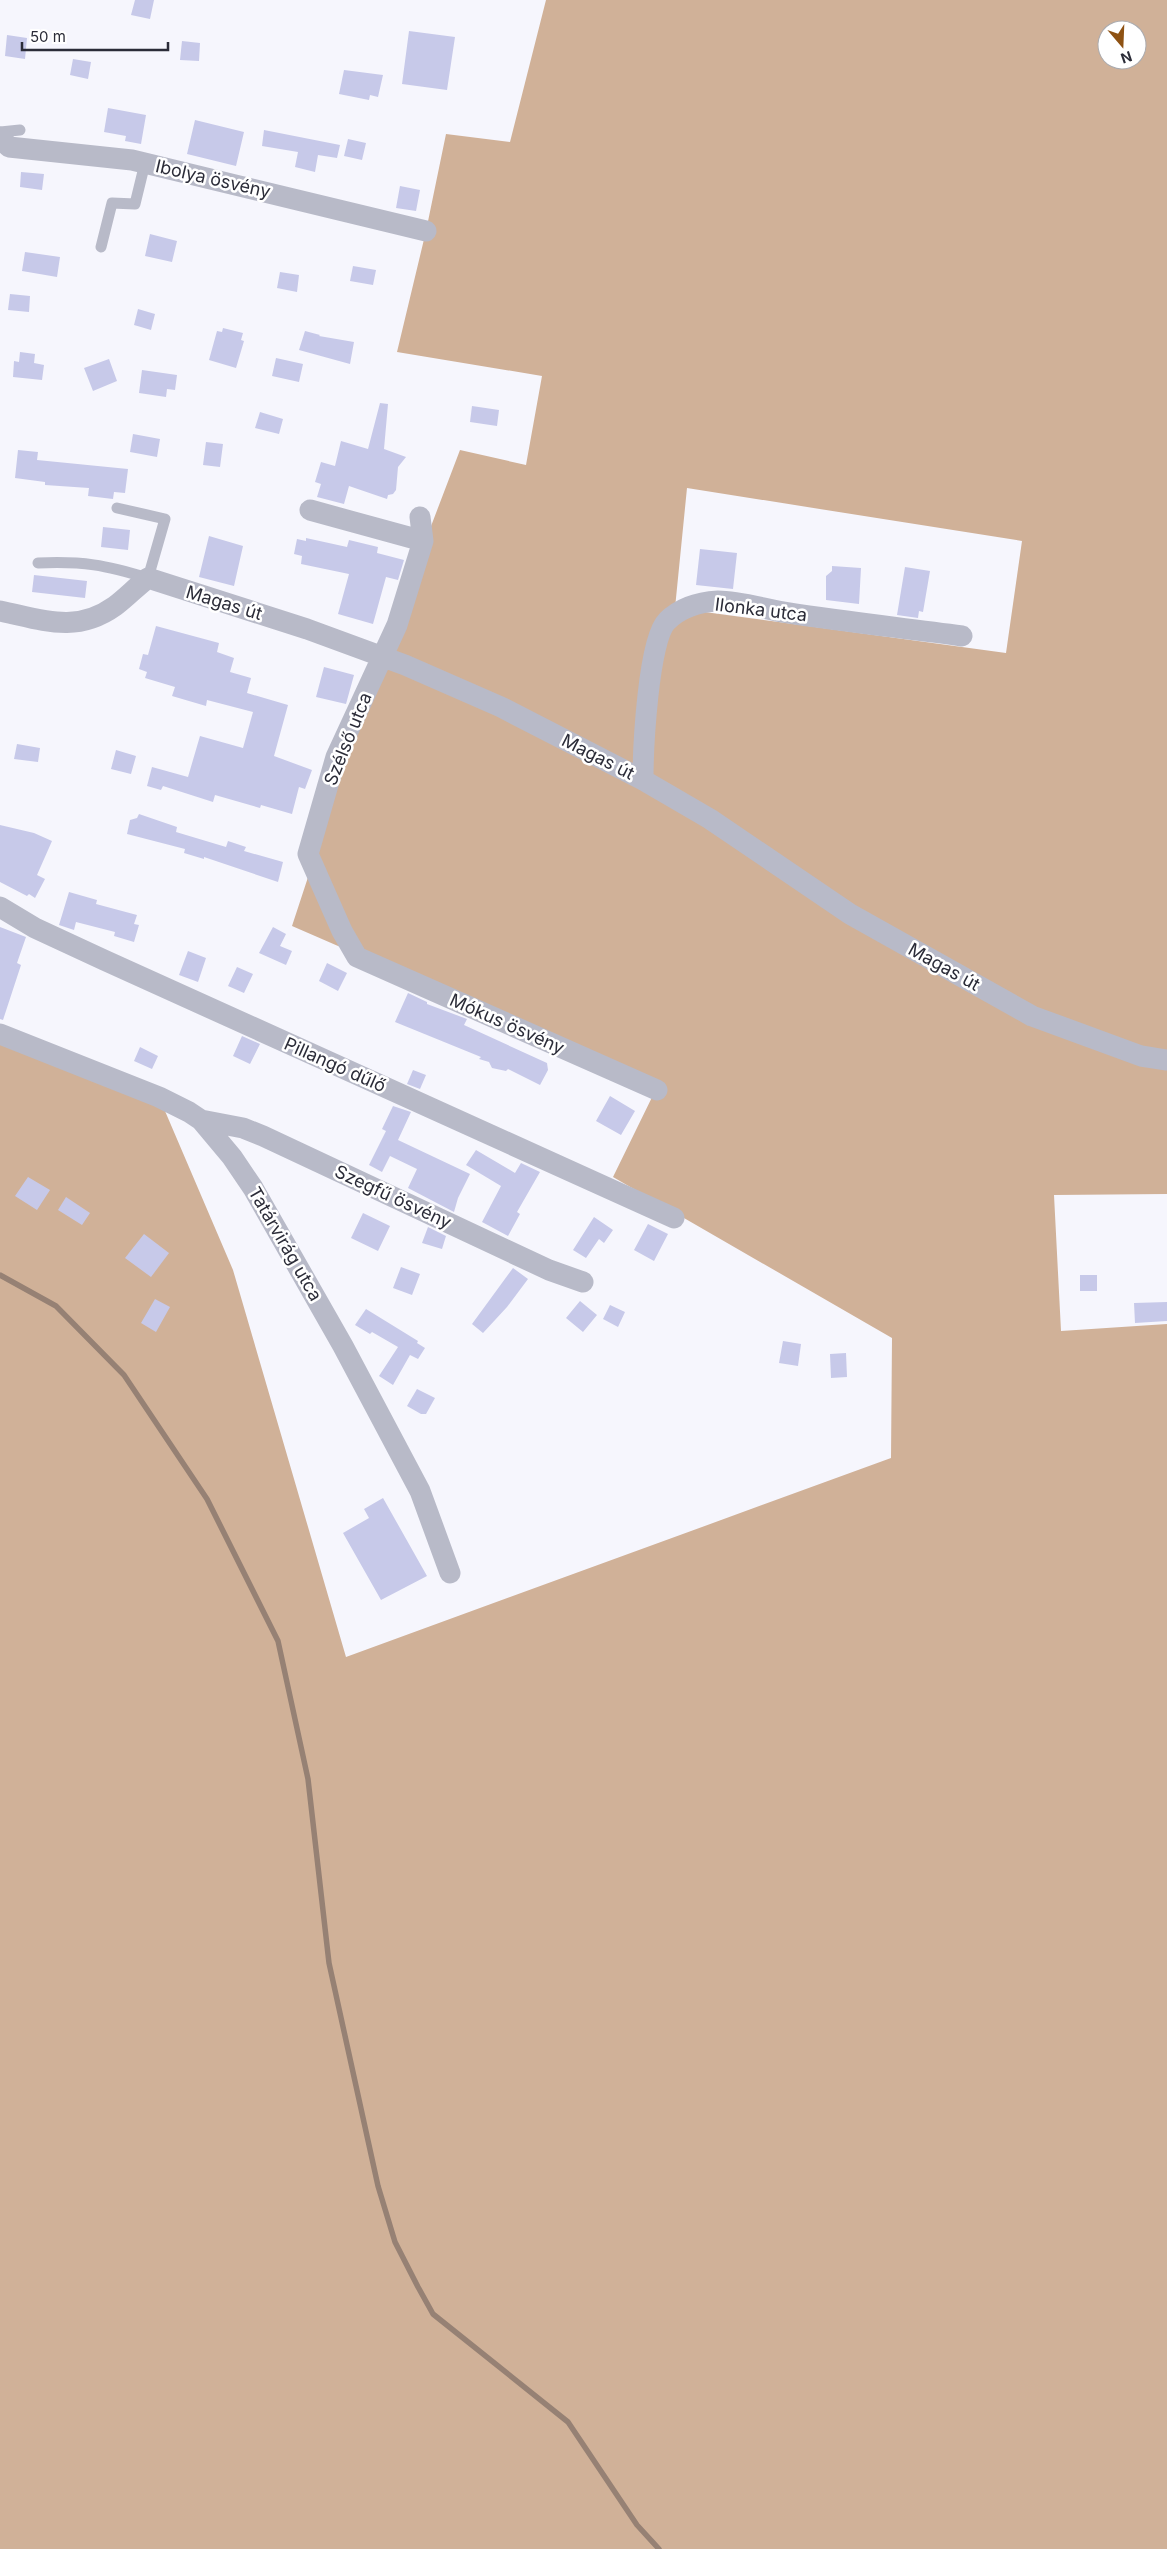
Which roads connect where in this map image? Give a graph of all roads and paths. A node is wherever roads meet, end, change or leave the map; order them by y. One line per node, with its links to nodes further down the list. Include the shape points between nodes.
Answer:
1 (0, 132): 2 (lane)
2 (10, 134): 3 (street, Ibolya ösvény, via 10,146)
3 (146, 163): 4 (street, Ibolya ösvény); 5 (lane, via 135,204 112,203)
4 (426, 231)
5 (100, 247)
6 (117, 508): 11 (lane, via 166,519)
7 (310, 510): 9 (street)
8 (420, 517): 9 (street, Szélső utca)
9 (423, 541): 14 (street, Szélső utca, via 397,626)
10 (38, 562): 11 (lane, via 77,561)
11 (148, 578): 12 (street, via 116,605 82,623); 14 (street, Magas út, via 307,629)
12 (0, 611)
13 (962, 636): 15 (street, Ilonka utca, via 720,601 690,605 666,621 659,634 647,709)
14 (382, 658): 15 (street, Magas út, via 501,706); 17 (street, Szélső utca, via 336,757 308,854)
15 (642, 780): 19 (street, Magas út, via 710,819 850,914 1032,1016 1141,1056)
16 (0, 907): 22 (street, Pillangó dűlő, via 35,928 104,960)
17 (357, 957): 20 (street, Mókus ösvény)
18 (0, 1034): 21 (street, Tatárvirág utca, via 159,1097)
19 (1167, 1060)
20 (658, 1090)
21 (201, 1120): 23 (street, Szegfű ösvény, via 243,1128 263,1136 549,1270); 24 (street, Tatárvirág utca, via 254,1188 343,1346 420,1490)
22 (674, 1218)
23 (583, 1282)
24 (450, 1574)

